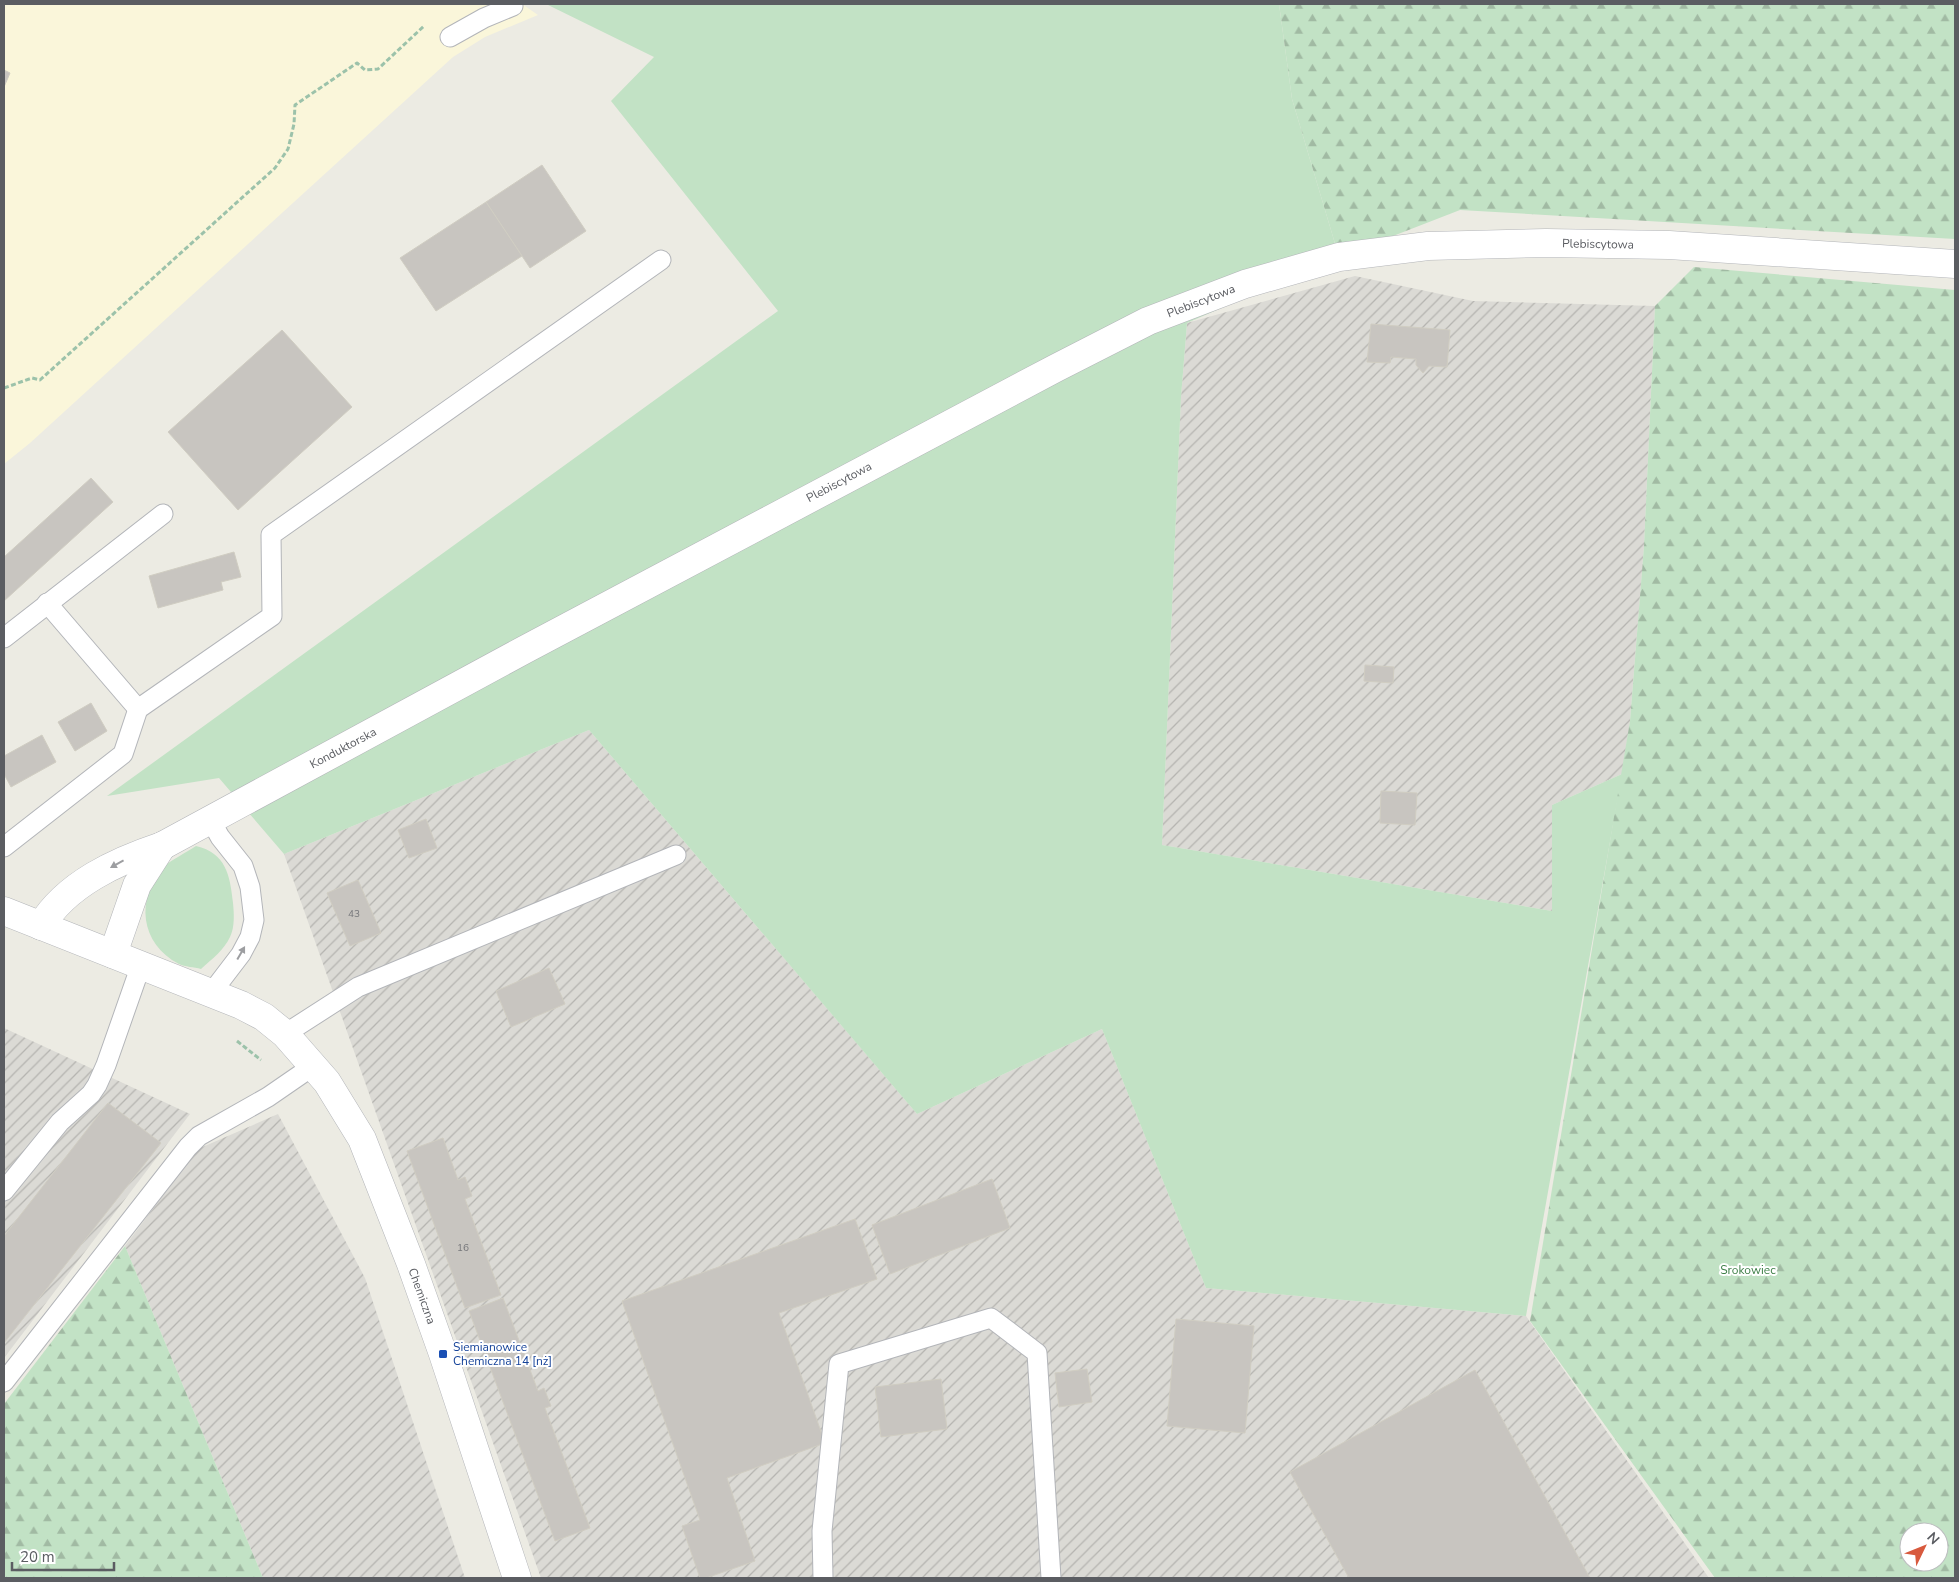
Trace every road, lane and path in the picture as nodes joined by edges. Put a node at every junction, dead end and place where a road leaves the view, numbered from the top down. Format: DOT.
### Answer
graph roads {
  1 [pos="513,6"];
  2 [pos="429,20"];
  3 [pos="450,37"];
  4 [pos="661,260"];
  5 [pos="1955,264"];
  6 [pos="4,388"];
  7 [pos="162,514"];
  8 [pos="47,603"];
  9 [pos="4,638"];
  10 [pos="524,650"];
  11 [pos="138,709"];
  12 [pos="210,819"];
  13 [pos="162,846"];
  14 [pos="4,847"];
  15 [pos="676,855"];
  16 [pos="4,911"];
  17 [pos="41,926"];
  18 [pos="113,954"];
  19 [pos="141,965"];
  20 [pos="212,992"];
  21 [pos="286,1034"];
  22 [pos="313,1066"];
  23 [pos="4,1192"];
  24 [pos="4,1382"];
  25 [pos="517,1578"];
  26 [pos="823,1578"];
  27 [pos="1051,1578"];
  1 -- 3 [label="lane"];
  2 -- 6 [label="path"];
  4 -- 11 [label="lane"];
  5 -- 10 [label="street, Plebiscytowa"];
  7 -- 8 [label="lane"];
  8 -- 9 [label="lane"];
  8 -- 11 [label="lane"];
  10 -- 12 [label="street, Konduktorska"];
  11 -- 14 [label="lane"];
  12 -- 13 [label="street, Konduktorska"];
  20 -- 12 [label="lane, one-way"];
  13 -- 17 [label="street, Konduktorska, one-way"];
  13 -- 18 [label="street, Konduktorska"];
  15 -- 21 [label="lane"];
  16 -- 17 [label="street"];
  17 -- 18 [label="street"];
  18 -- 19 [label="street"];
  19 -- 20 [label="street"];
  19 -- 23 [label="lane"];
  20 -- 21 [label="street"];
  21 -- 22 [label="street, Chemiczna"];
  22 -- 24 [label="lane"];
  22 -- 25 [label="street, Chemiczna"];
  26 -- 27 [label="lane"];
}
